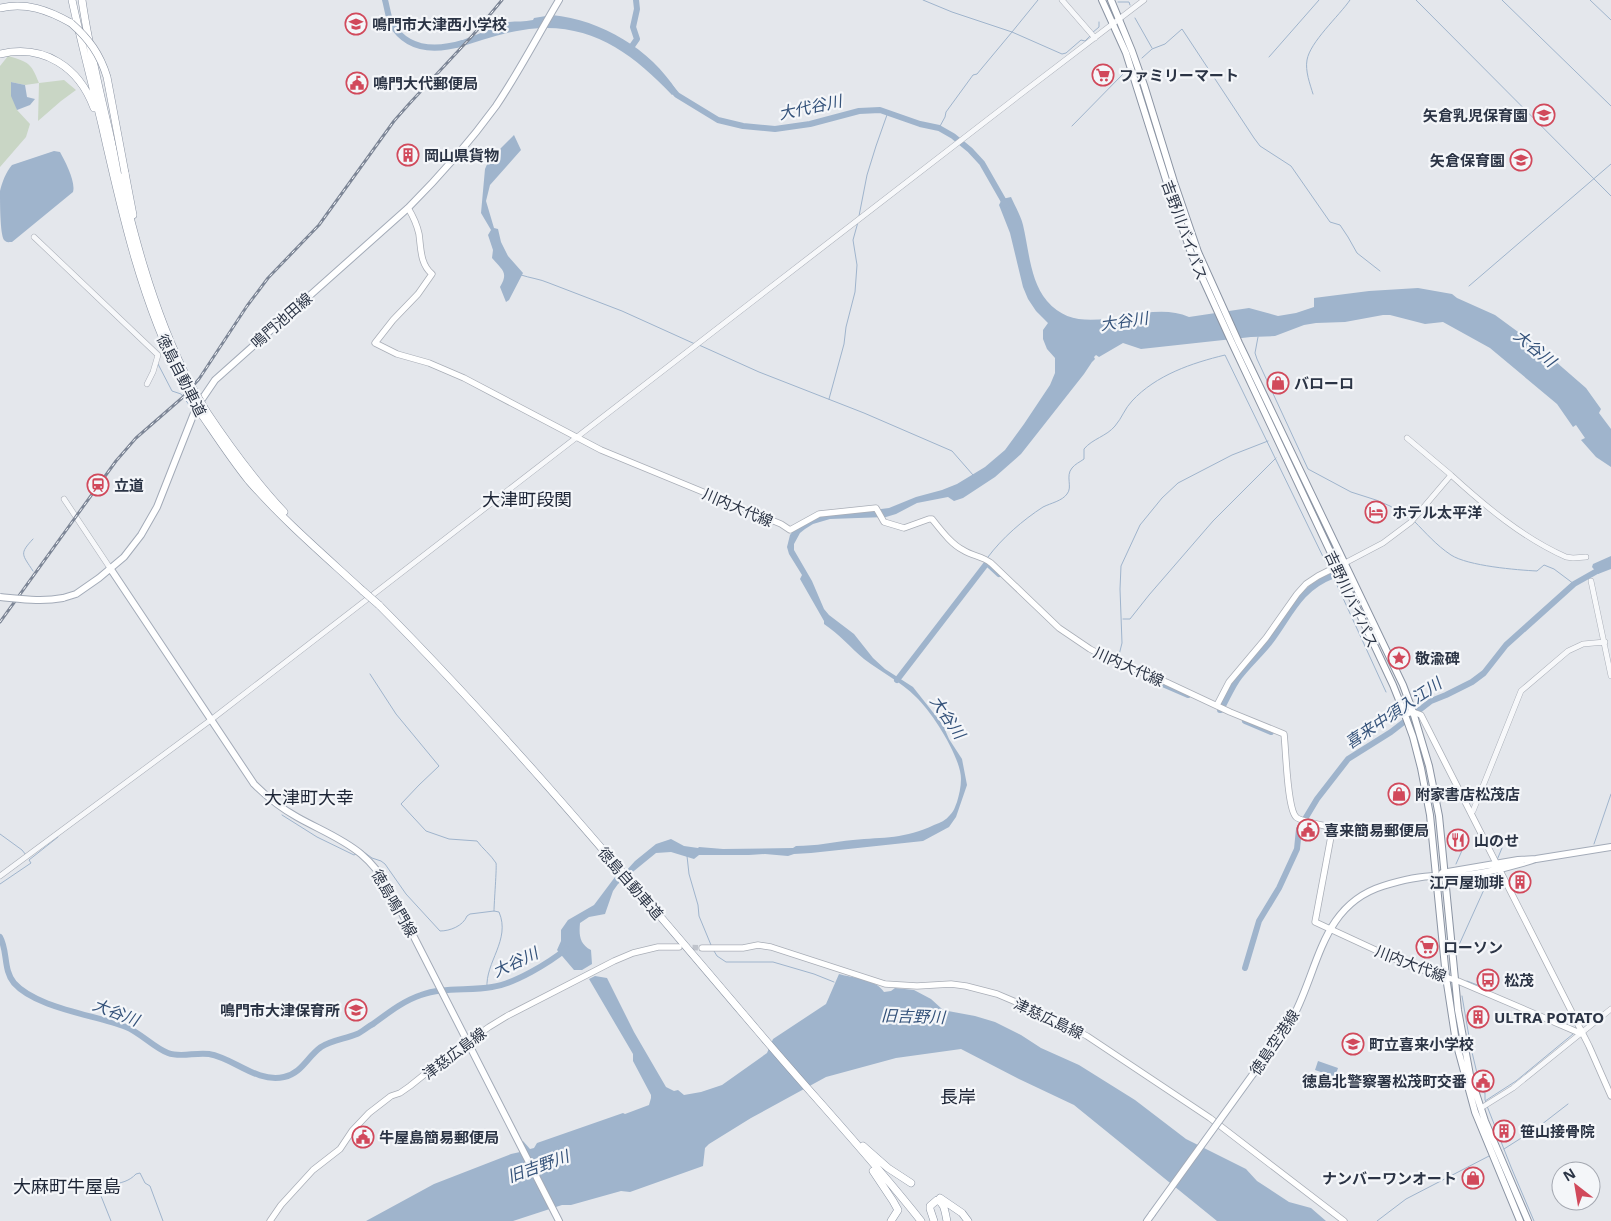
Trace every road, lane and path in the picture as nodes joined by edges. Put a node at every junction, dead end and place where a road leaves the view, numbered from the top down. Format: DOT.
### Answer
graph roads {
  1 [pos="72,0"];
  2 [pos="82,0"];
  3 [pos="559,0"];
  4 [pos="1062,0"];
  5 [pos="1102,0"];
  6 [pos="1111,0"];
  7 [pos="1144,0"];
  8 [pos="0,8"];
  9 [pos="1120,19"];
  10 [pos="1113,24"];
  11 [pos="1094,38"];
  12 [pos="0,54"];
  13 [pos="91,64"];
  14 [pos="108,152"];
  15 [pos="119,175"];
  16 [pos="408,208"];
  17 [pos="34,237"];
  18 [pos="1219,308"];
  19 [pos="1235,343"];
  20 [pos="186,382"];
  21 [pos="147,384"];
  22 [pos="577,437"];
  23 [pos="1407,438"];
  24 [pos="1451,475"];
  25 [pos="64,498"];
  26 [pos="1586,557"];
  27 [pos="1345,563"];
  28 [pos="1335,567"];
  29 [pos="110,568"];
  30 [pos="1591,582"];
  31 [pos="0,597"];
  32 [pos="1605,642"];
  33 [pos="1611,676"];
  34 [pos="1217,705"];
  35 [pos="1411,713"];
  36 [pos="212,719"];
  37 [pos="1471,813"];
  38 [pos="1611,847"];
  39 [pos="1497,867"];
  40 [pos="1445,874"];
  41 [pos="0,876"];
  42 [pos="1436,876"];
  43 [pos="1330,929"];
  44 [pos="679,947"];
  45 [pos="702,948"];
  46 [pos="1446,977"];
  47 [pos="1455,980"];
  48 [pos="1611,1009"];
  49 [pos="1582,1034"];
  50 [pos="468,1041"];
  51 [pos="1611,1096"];
  52 [pos="823,1106"];
  53 [pos="1481,1108"];
  54 [pos="862,1151"];
  55 [pos="911,1183"];
  56 [pos="937,1196"];
  57 [pos="559,1220"];
  58 [pos="270,1221"];
  59 [pos="891,1221"];
  60 [pos="921,1221"];
  61 [pos="934,1221"];
  62 [pos="947,1221"];
  63 [pos="968,1221"];
  64 [pos="1147,1221"];
  65 [pos="1344,1221"];
  66 [pos="1520,1221"];
  67 [pos="1528,1221"];
  1 -- 13 [label="highway"];
  2 -- 13 [label="highway"];
  3 -- 16 [label="main road, 鳴門池田線"];
  4 -- 11 [label="street"];
  5 -- 10 [label="main road, 吉野川バイパス"];
  6 -- 9 [label="main road, 吉野川バイパス"];
  7 -- 9 [label="street"];
  8 -- 15 [label="highway, bridge"];
  9 -- 10 [label="street"];
  9 -- 18 [label="main road, 吉野川バイパス"];
  10 -- 11 [label="street"];
  10 -- 18 [label="main road, 吉野川バイパス"];
  11 -- 22 [label="street"];
  12 -- 14 [label="highway"];
  13 -- 14 [label="highway"];
  13 -- 15 [label="highway"];
  14 -- 15 [label="highway, 徳島自動車道"];
  15 -- 20 [label="highway, 徳島自動車道"];
  15 -- 20 [label="highway, 徳島自動車道"];
  16 -- 22 [label="main road, 川内大代線"];
  16 -- 29 [label="main road, 鳴門池田線"];
  17 -- 21 [label="street"];
  18 -- 19 [label="main road, 吉野川バイパス"];
  19 -- 27 [label="main road, 吉野川バイパス"];
  19 -- 28 [label="main road, 吉野川バイパス"];
  20 -- 52 [label="highway, 徳島自動車道, bridge"];
  22 -- 34 [label="main road, 川内大代線"];
  22 -- 36 [label="street"];
  23 -- 24 [label="street"];
  24 -- 26 [label="street"];
  24 -- 27 [label="street"];
  25 -- 29 [label="street"];
  27 -- 28 [label="main road"];
  27 -- 35 [label="main road, 吉野川バイパス"];
  28 -- 34 [label="main road"];
  28 -- 35 [label="main road, 吉野川バイパス"];
  29 -- 31 [label="main road, 鳴門池田線, bridge"];
  29 -- 36 [label="main road, 徳島鳴門線"];
  30 -- 32 [label="street"];
  32 -- 33 [label="street"];
  32 -- 37 [label="street"];
  34 -- 43 [label="main road, 川内大代線"];
  35 -- 37 [label="main road"];
  35 -- 40 [label="main road, 吉野川バイパス"];
  35 -- 42 [label="main road, 吉野川バイパス"];
  36 -- 41 [label="street"];
  36 -- 50 [label="main road, 徳島鳴門線"];
  37 -- 39 [label="main road"];
  38 -- 39 [label="main road, 徳島空港線"];
  39 -- 40 [label="main road, 徳島空港線"];
  39 -- 49 [label="main road"];
  40 -- 42 [label="main road, 徳島空港線"];
  40 -- 47 [label="main road, 吉野川バイパス"];
  42 -- 43 [label="main road, 徳島空港線"];
  42 -- 46 [label="main road, 吉野川バイパス"];
  43 -- 46 [label="main road, 川内大代線"];
  43 -- 64 [label="main road, 徳島空港線, bridge"];
  44 -- 50 [label="main road, 津慈広島線"];
  45 -- 65 [label="main road, 津慈広島線"];
  46 -- 47 [label="main road, 川内大代線"];
  46 -- 66 [label="main road, 吉野川バイパス"];
  47 -- 49 [label="main road, 川内大代線"];
  47 -- 53 [label="main road, 吉野川バイパス"];
  48 -- 49 [label="street"];
  49 -- 51 [label="main road"];
  49 -- 53 [label="street"];
  50 -- 57 [label="main road, 徳島鳴門線"];
  50 -- 58 [label="main road, 津慈広島線"];
  52 -- 54 [label="highway, 徳島自動車道"];
  52 -- 55 [label="highway"];
  53 -- 67 [label="main road, 吉野川バイパス"];
  54 -- 59 [label="highway"];
  54 -- 60 [label="highway, 徳島自動車道"];
  56 -- 63 [label="highway"];
  61 -- 62 [label="highway"];
}
